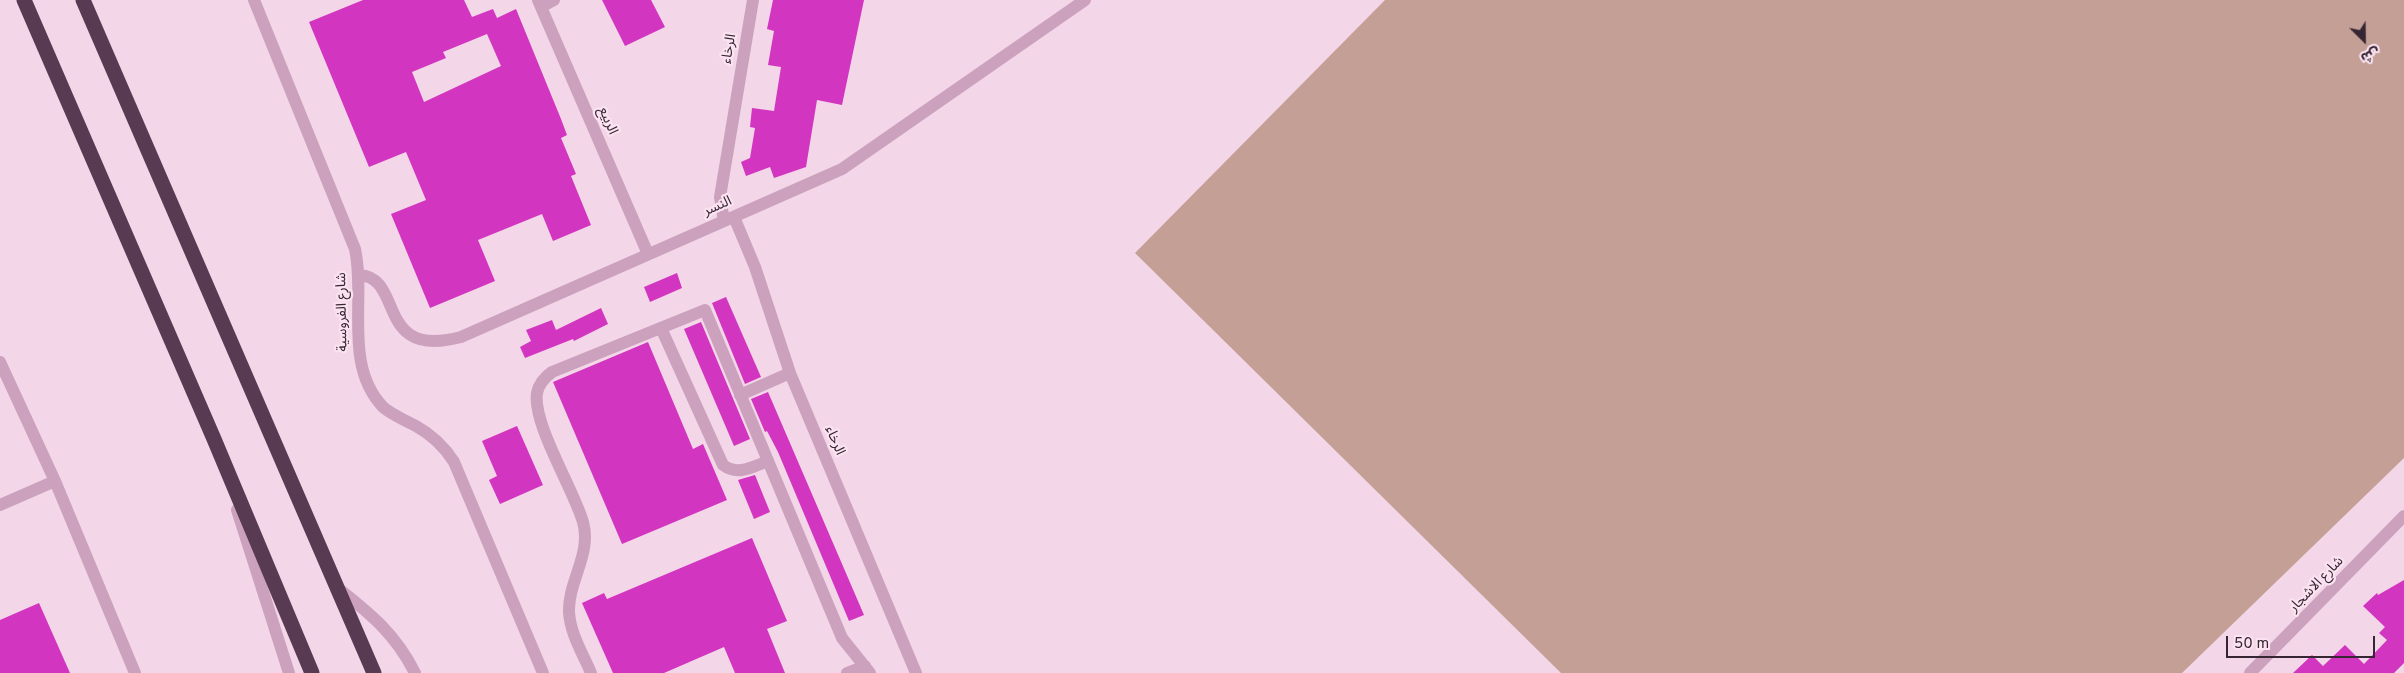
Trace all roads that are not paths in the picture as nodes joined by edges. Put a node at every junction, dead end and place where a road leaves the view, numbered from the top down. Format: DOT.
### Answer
graph roads {
  1 [pos="24,0"];
  2 [pos="83,0"];
  3 [pos="254,0"];
  4 [pos="554,0"];
  5 [pos="753,0"];
  6 [pos="1085,0"];
  7 [pos="539,3"];
  8 [pos="729,219"];
  9 [pos="648,254"];
  10 [pos="359,275"];
  11 [pos="661,328"];
  12 [pos="0,362"];
  13 [pos="790,373"];
  14 [pos="740,395"];
  15 [pos="214,438"];
  16 [pos="768,461"];
  17 [pos="55,481"];
  18 [pos="0,505"];
  19 [pos="2404,516"];
  20 [pos="339,589"];
  21 [pos="867,669"];
  22 [pos="136,673"];
  23 [pos="289,673"];
  24 [pos="312,673"];
  25 [pos="374,673"];
  26 [pos="416,673"];
  27 [pos="543,673"];
  28 [pos="591,673"];
  29 [pos="847,673"];
  30 [pos="916,673"];
  31 [pos="2250,673"];
  1 -- 15 [label="highway"];
  2 -- 20 [label="highway"];
  3 -- 10 [label="street, شارع الفروسية"];
  4 -- 7 [label="street"];
  5 -- 8 [label="street, الرخاء"];
  6 -- 8 [label="street, النسر"];
  7 -- 9 [label="street, الربيع"];
  8 -- 9 [label="street, النسر"];
  8 -- 13 [label="street, الرخاء"];
  9 -- 10 [label="street, النسر"];
  10 -- 27 [label="street, شارع الفروسية"];
  11 -- 14 [label="street"];
  11 -- 16 [label="street"];
  11 -- 28 [label="street"];
  12 -- 17 [label="street"];
  13 -- 14 [label="street"];
  13 -- 30 [label="street, الرخاء"];
  14 -- 16 [label="street"];
  15 -- 23 [label="street"];
  15 -- 24 [label="highway"];
  16 -- 21 [label="street"];
  17 -- 18 [label="street"];
  17 -- 22 [label="street"];
  19 -- 31 [label="street, شارع الاشجار"];
  20 -- 25 [label="highway"];
  20 -- 26 [label="street"];
  21 -- 29 [label="street"];
}
